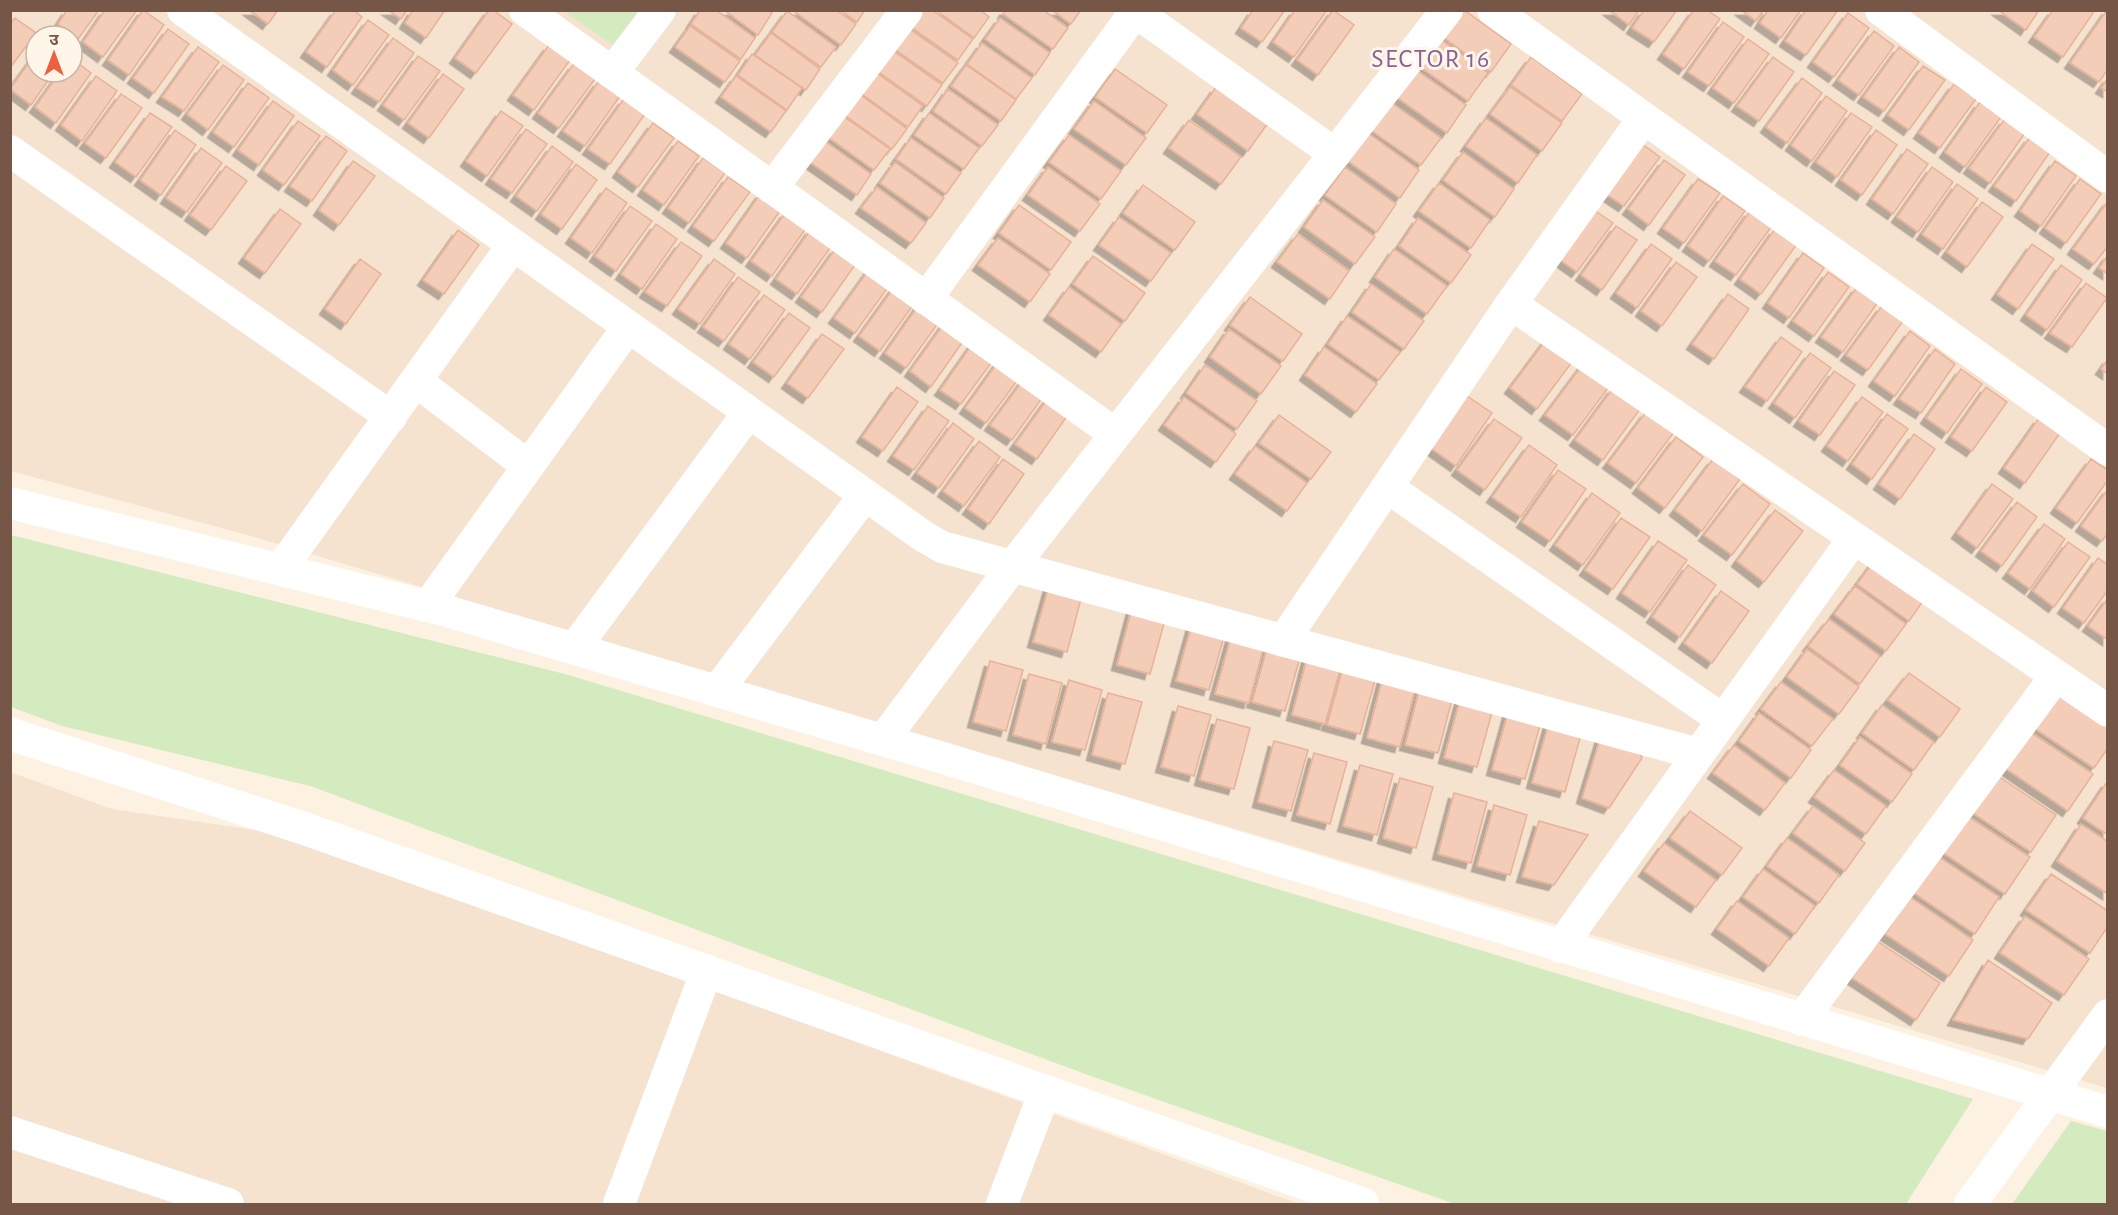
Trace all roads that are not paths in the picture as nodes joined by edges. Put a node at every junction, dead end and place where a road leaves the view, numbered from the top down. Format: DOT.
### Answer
graph roads {
  1 [pos="525,10"];
  2 [pos="660,10"];
  3 [pos="907,10"];
  4 [pos="1447,10"];
  5 [pos="1492,10"];
  6 [pos="1134,11"];
  7 [pos="204,16"];
  8 [pos="1900,16"];
  9 [pos="612,73"];
  10 [pos="1643,118"];
  11 [pos="10,151"];
  12 [pos="1335,154"];
  13 [pos="2108,177"];
  14 [pos="772,188"];
  15 [pos="513,245"];
  16 [pos="926,299"];
  17 [pos="1511,304"];
  18 [pos="628,327"];
  19 [pos="416,381"];
  20 [pos="749,412"];
  21 [pos="391,417"];
  22 [pos="1115,434"];
  23 [pos="2108,450"];
  24 [pos="528,466"];
  25 [pos="1387,487"];
  26 [pos="865,495"];
  27 [pos="10,503"];
  28 [pos="1854,538"];
  29 [pos="1012,567"];
  30 [pos="280,570"];
  31 [pos="428,606"];
  32 [pos="1283,641"];
  33 [pos="574,649"];
  34 [pos="2056,676"];
  35 [pos="717,691"];
  36 [pos="2108,711"];
  37 [pos="1723,720"];
  38 [pos="10,734"];
  39 [pos="883,740"];
  40 [pos="1698,754"];
  41 [pos="1560,947"];
  42 [pos="707,970"];
  43 [pos="2108,1015"];
  44 [pos="1801,1020"];
  45 [pos="1045,1091"];
  46 [pos="2048,1096"];
  47 [pos="2108,1112"];
  48 [pos="10,1132"];
  49 [pos="211,1202"];
  50 [pos="619,1204"];
  51 [pos="1002,1204"];
  52 [pos="1363,1204"];
  53 [pos="1970,1204"];
  1 -- 9 [label="street"];
  2 -- 9 [label="street"];
  3 -- 14 [label="street"];
  4 -- 12 [label="street"];
  5 -- 10 [label="street"];
  6 -- 12 [label="street"];
  6 -- 16 [label="street"];
  7 -- 15 [label="street"];
  8 -- 13 [label="street"];
  9 -- 14 [label="street"];
  10 -- 17 [label="street"];
  10 -- 23 [label="street"];
  11 -- 21 [label="street"];
  12 -- 22 [label="street"];
  14 -- 16 [label="street"];
  15 -- 18 [label="street"];
  15 -- 19 [label="street"];
  16 -- 22 [label="street"];
  17 -- 25 [label="street"];
  17 -- 28 [label="street"];
  18 -- 20 [label="street"];
  18 -- 24 [label="street"];
  19 -- 21 [label="street"];
  19 -- 24 [label="street"];
  20 -- 26 [label="street"];
  20 -- 33 [label="street"];
  21 -- 30 [label="street"];
  22 -- 29 [label="street"];
  24 -- 31 [label="street"];
  25 -- 32 [label="street"];
  25 -- 37 [label="street"];
  26 -- 29 [label="street"];
  26 -- 35 [label="street"];
  27 -- 30 [label="street"];
  28 -- 34 [label="street"];
  28 -- 37 [label="street"];
  29 -- 32 [label="street"];
  29 -- 39 [label="street"];
  30 -- 31 [label="street"];
  31 -- 33 [label="street"];
  32 -- 40 [label="street"];
  33 -- 35 [label="street"];
  34 -- 36 [label="street"];
  34 -- 44 [label="street"];
  35 -- 39 [label="street"];
  37 -- 40 [label="street"];
  38 -- 42 [label="street"];
  39 -- 41 [label="street"];
  40 -- 41 [label="street"];
  41 -- 44 [label="street"];
  42 -- 45 [label="street"];
  42 -- 50 [label="street"];
  43 -- 46 [label="street"];
  44 -- 46 [label="street"];
  45 -- 51 [label="street"];
  45 -- 52 [label="street"];
  46 -- 47 [label="street"];
  46 -- 53 [label="street"];
  48 -- 49 [label="street"];
}
